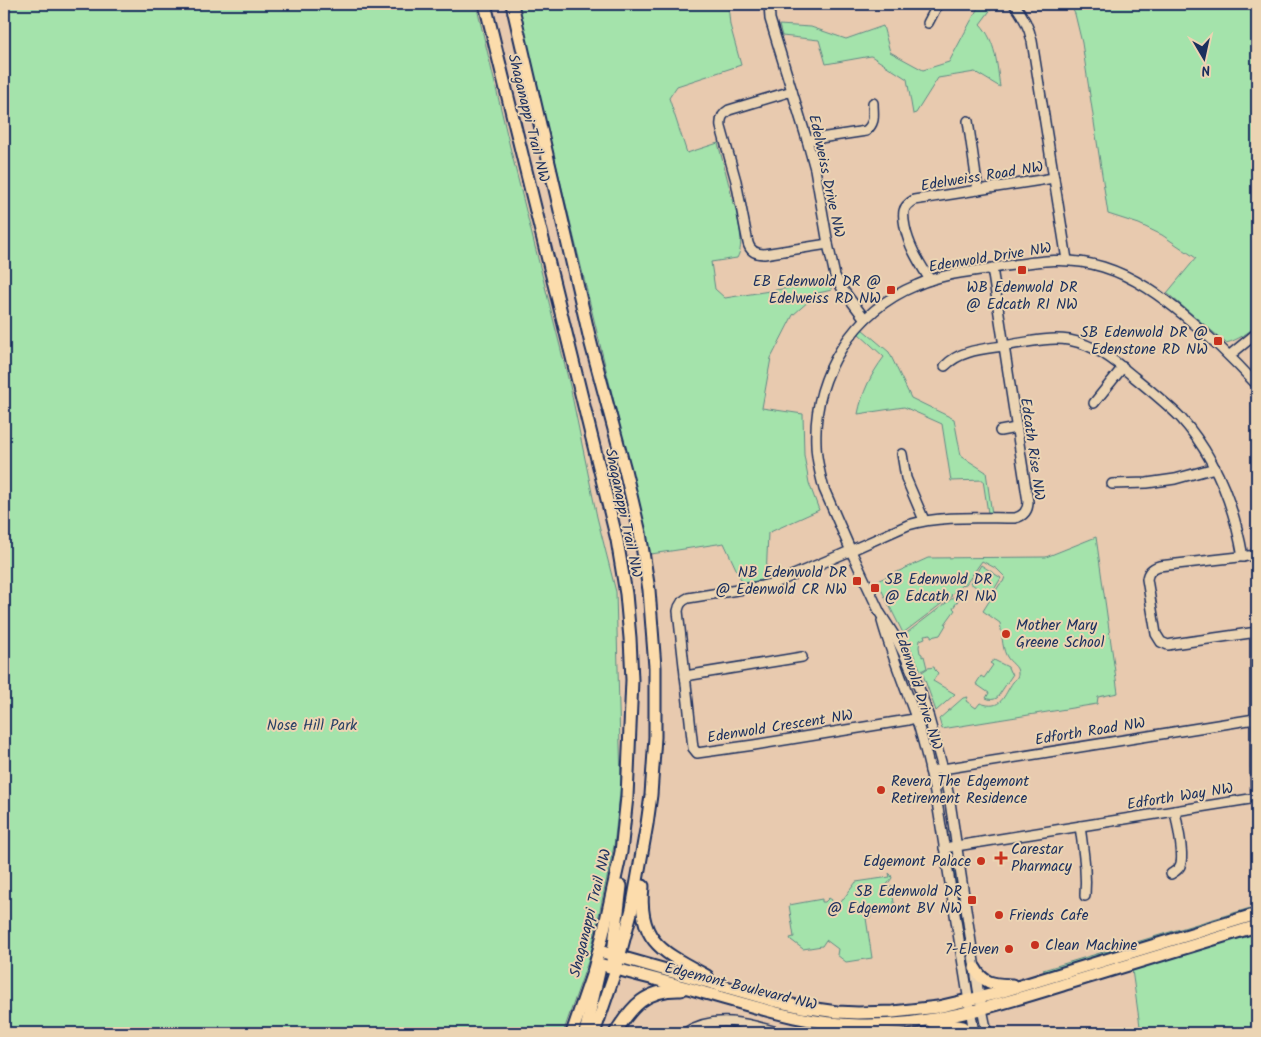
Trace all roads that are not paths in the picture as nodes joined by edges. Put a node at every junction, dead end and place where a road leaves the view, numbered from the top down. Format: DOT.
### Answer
graph roads {
  1 [pos="485,4"];
  2 [pos="512,4"];
  3 [pos="769,4"];
  4 [pos="938,4"];
  5 [pos="1014,4"];
  6 [pos="928,23"];
  7 [pos="792,91"];
  8 [pos="873,103"];
  9 [pos="968,121"];
  10 [pos="807,140"];
  11 [pos="1054,178"];
  12 [pos="978,190"];
  13 [pos="828,244"];
  14 [pos="1067,260"];
  15 [pos="992,268"];
  16 [pos="930,280"];
  17 [pos="864,319"];
  18 [pos="1257,333"];
  19 [pos="1004,346"];
  20 [pos="1230,355"];
  21 [pos="945,366"];
  22 [pos="1123,367"];
  23 [pos="1257,385"];
  24 [pos="1094,402"];
  25 [pos="1016,428"];
  26 [pos="1000,431"];
  27 [pos="902,454"];
  28 [pos="1215,468"];
  29 [pos="1112,484"];
  30 [pos="924,520"];
  31 [pos="851,551"];
  32 [pos="1257,555"];
  33 [pos="1243,558"];
  34 [pos="880,613"];
  35 [pos="1256,632"];
  36 [pos="802,657"];
  37 [pos="685,676"];
  38 [pos="928,715"];
  39 [pos="916,718"];
  40 [pos="1255,719"];
  41 [pos="943,769"];
  42 [pos="930,771"];
  43 [pos="1256,798"];
  44 [pos="1257,809"];
  45 [pos="1175,811"];
  46 [pos="647,824"];
  47 [pos="1080,826"];
  48 [pos="956,846"];
  49 [pos="944,848"];
  50 [pos="621,852"];
  51 [pos="1171,874"];
  52 [pos="1085,896"];
  53 [pos="1257,914"];
  54 [pos="1257,926"];
  55 [pos="616,956"];
  56 [pos="599,959"];
  57 [pos="976,968"];
  58 [pos="616,969"];
  59 [pos="1022,985"];
  60 [pos="723,986"];
  61 [pos="705,992"];
  62 [pos="975,1004"];
  63 [pos="923,1021"];
  64 [pos="572,1033"];
  65 [pos="585,1033"];
  66 [pos="594,1033"];
  67 [pos="616,1033"];
  68 [pos="685,1033"];
  69 [pos="781,1033"];
  70 [pos="970,1033"];
  71 [pos="974,1033"];
  72 [pos="987,1033"];
  1 -- 50 [label="main road, Shaganappi Trail NW"];
  2 -- 46 [label="main road, Shaganappi Trail NW"];
  3 -- 7 [label="street, Edelweiss Drive NW"];
  4 -- 6 [label="street"];
  5 -- 11 [label="street"];
  7 -- 10 [label="street, Edelweiss Drive NW"];
  7 -- 13 [label="street"];
  8 -- 10 [label="street"];
  9 -- 12 [label="street"];
  10 -- 13 [label="street, Edelweiss Drive NW"];
  11 -- 12 [label="street, Edelweiss Road NW"];
  11 -- 14 [label="street"];
  12 -- 16 [label="street, Edelweiss Road NW"];
  13 -- 17 [label="street, Edelweiss Drive NW"];
  14 -- 15 [label="street, Edenwold Drive NW"];
  14 -- 20 [label="street, Edenwold Drive NW"];
  15 -- 16 [label="street, Edenwold Drive NW"];
  15 -- 19 [label="street, Edcath Rise NW"];
  16 -- 17 [label="street, Edenwold Drive NW"];
  17 -- 31 [label="street, Edenwold Drive NW"];
  18 -- 20 [label="street"];
  19 -- 21 [label="street"];
  19 -- 22 [label="street"];
  19 -- 25 [label="street, Edcath Rise NW"];
  20 -- 23 [label="street, Edenwold Drive NW"];
  22 -- 24 [label="street"];
  22 -- 28 [label="street"];
  25 -- 26 [label="street"];
  25 -- 30 [label="street, Edcath Rise NW"];
  27 -- 30 [label="street"];
  28 -- 29 [label="street"];
  28 -- 33 [label="street"];
  30 -- 31 [label="street, Edcath Rise NW"];
  31 -- 34 [label="street, Edenwold Drive NW"];
  31 -- 37 [label="street, Edenwold Crescent NW"];
  32 -- 33 [label="street"];
  33 -- 35 [label="street"];
  34 -- 38 [label="street, Edenwold Drive NW"];
  34 -- 39 [label="street, Edenwold Drive NW"];
  35 -- 40 [label="street, Edforth Way NW"];
  36 -- 37 [label="street"];
  37 -- 39 [label="street, Edenwold Crescent NW"];
  38 -- 39 [label="street, Edenwold Crescent NW"];
  38 -- 41 [label="street, Edenwold Drive NW"];
  39 -- 42 [label="street, Edenwold Drive NW"];
  40 -- 41 [label="street, Edforth Road NW"];
  40 -- 43 [label="street, Edforth Way NW"];
  41 -- 42 [label="street, Edforth Road NW"];
  41 -- 48 [label="street, Edenwold Drive NW"];
  42 -- 49 [label="street, Edenwold Drive NW"];
  43 -- 44 [label="street"];
  43 -- 45 [label="street, Edforth Way NW"];
  45 -- 47 [label="street, Edforth Way NW"];
  45 -- 51 [label="street"];
  46 -- 55 [label="main road, Shaganappi Trail NW"];
  46 -- 60 [label="main road"];
  47 -- 48 [label="street, Edforth Way NW"];
  47 -- 52 [label="street"];
  48 -- 49 [label="street, Edforth Way NW"];
  48 -- 57 [label="street, Edenwold Drive NW"];
  49 -- 62 [label="street, Edenwold Drive NW"];
  50 -- 55 [label="main road"];
  50 -- 56 [label="main road, Shaganappi Trail NW"];
  53 -- 59 [label="main road, Edgemont Boulevard NW"];
  54 -- 62 [label="main road, Edgemont Boulevard NW"];
  55 -- 56 [label="main road, Edgemont Boulevard NW"];
  55 -- 58 [label="main road, Shaganappi Trail NW"];
  55 -- 60 [label="main road, Edgemont Boulevard NW"];
  56 -- 58 [label="main road, Edgemont Boulevard NW"];
  56 -- 64 [label="main road, Shaganappi Trail NW"];
  56 -- 65 [label="main road"];
  57 -- 59 [label="main road"];
  57 -- 62 [label="street, Edenwold Drive NW"];
  58 -- 61 [label="main road, Edgemont Boulevard NW"];
  58 -- 66 [label="main road, Shaganappi Trail NW"];
  59 -- 62 [label="main road, Edgemont Boulevard NW"];
  60 -- 62 [label="main road, Edgemont Boulevard NW"];
  61 -- 63 [label="main road, Edgemont Boulevard NW"];
  61 -- 67 [label="main road"];
  62 -- 63 [label="main road, Edgemont Boulevard NW"];
  62 -- 71 [label="street"];
  62 -- 72 [label="street"];
  63 -- 70 [label="main road"];
  68 -- 69 [label="street"];
}
